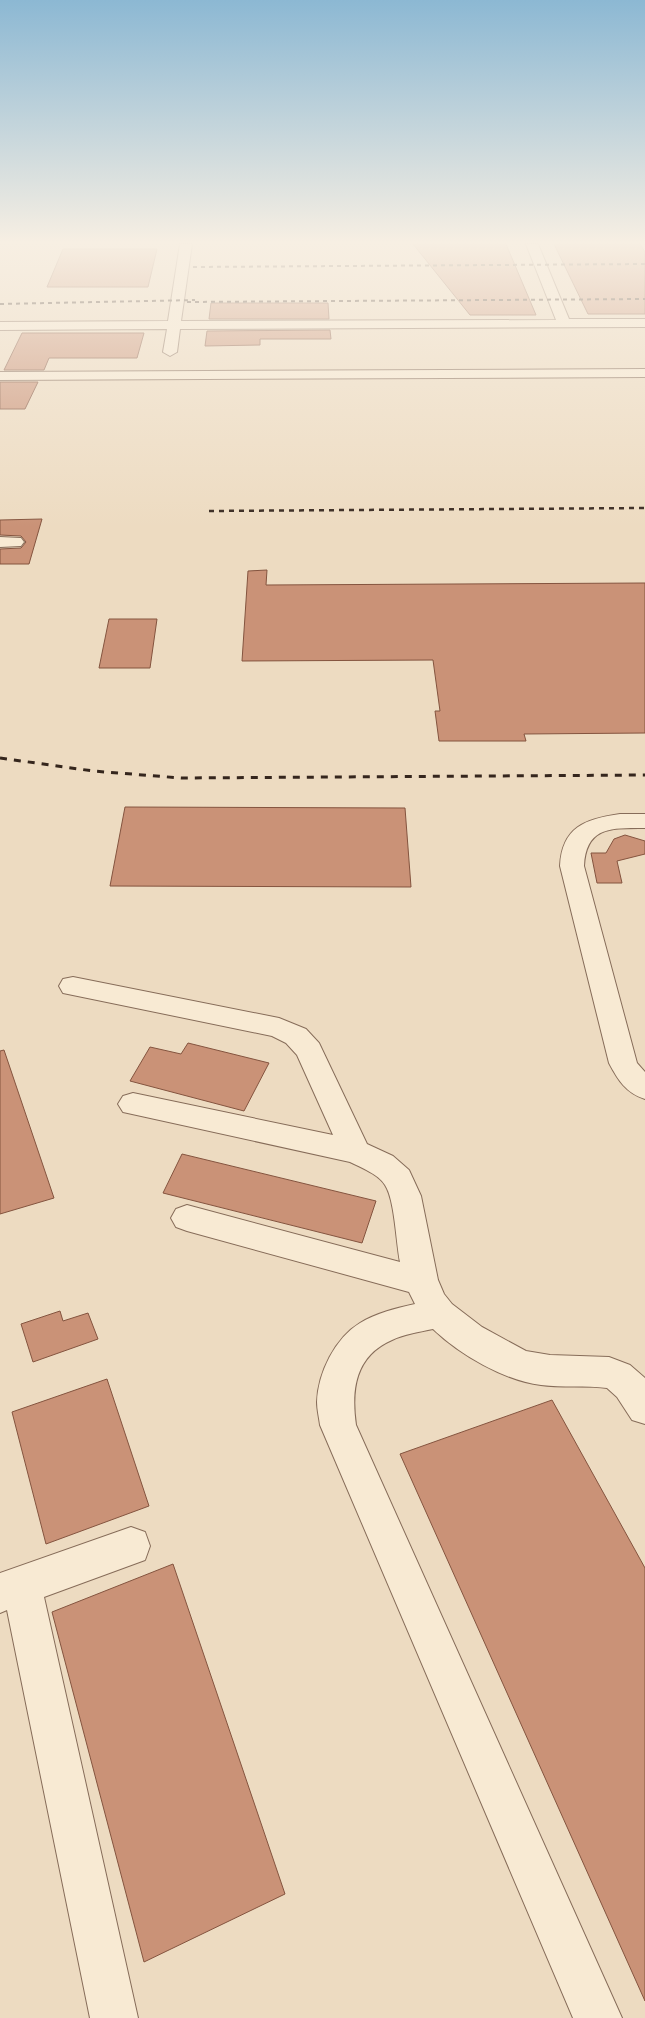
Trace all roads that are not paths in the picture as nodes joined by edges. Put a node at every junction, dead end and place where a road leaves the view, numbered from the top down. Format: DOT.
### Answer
graph roads {
  1 [pos="172,338"];
  2 [pos="170,352"];
  3 [pos="645,373"];
  4 [pos="0,376"];
  5 [pos="645,821"];
  6 [pos="73,986"];
  7 [pos="645,1088"];
  8 [pos="134,1104"];
  9 [pos="356,1152"];
  10 [pos="187,1218"];
  11 [pos="429,1297"];
  12 [pos="645,1408"];
  13 [pos="131,1546"];
  14 [pos="11,1589"];
  15 [pos="114,2018"];
  16 [pos="598,2018"];
  1 -- 2 [label="street"];
  3 -- 4 [label="street"];
  5 -- 7 [label="street"];
  6 -- 9 [label="street"];
  8 -- 9 [label="street"];
  9 -- 11 [label="street"];
  10 -- 11 [label="street"];
  11 -- 12 [label="street"];
  11 -- 16 [label="street"];
  13 -- 14 [label="street"];
  14 -- 15 [label="street"];
}
